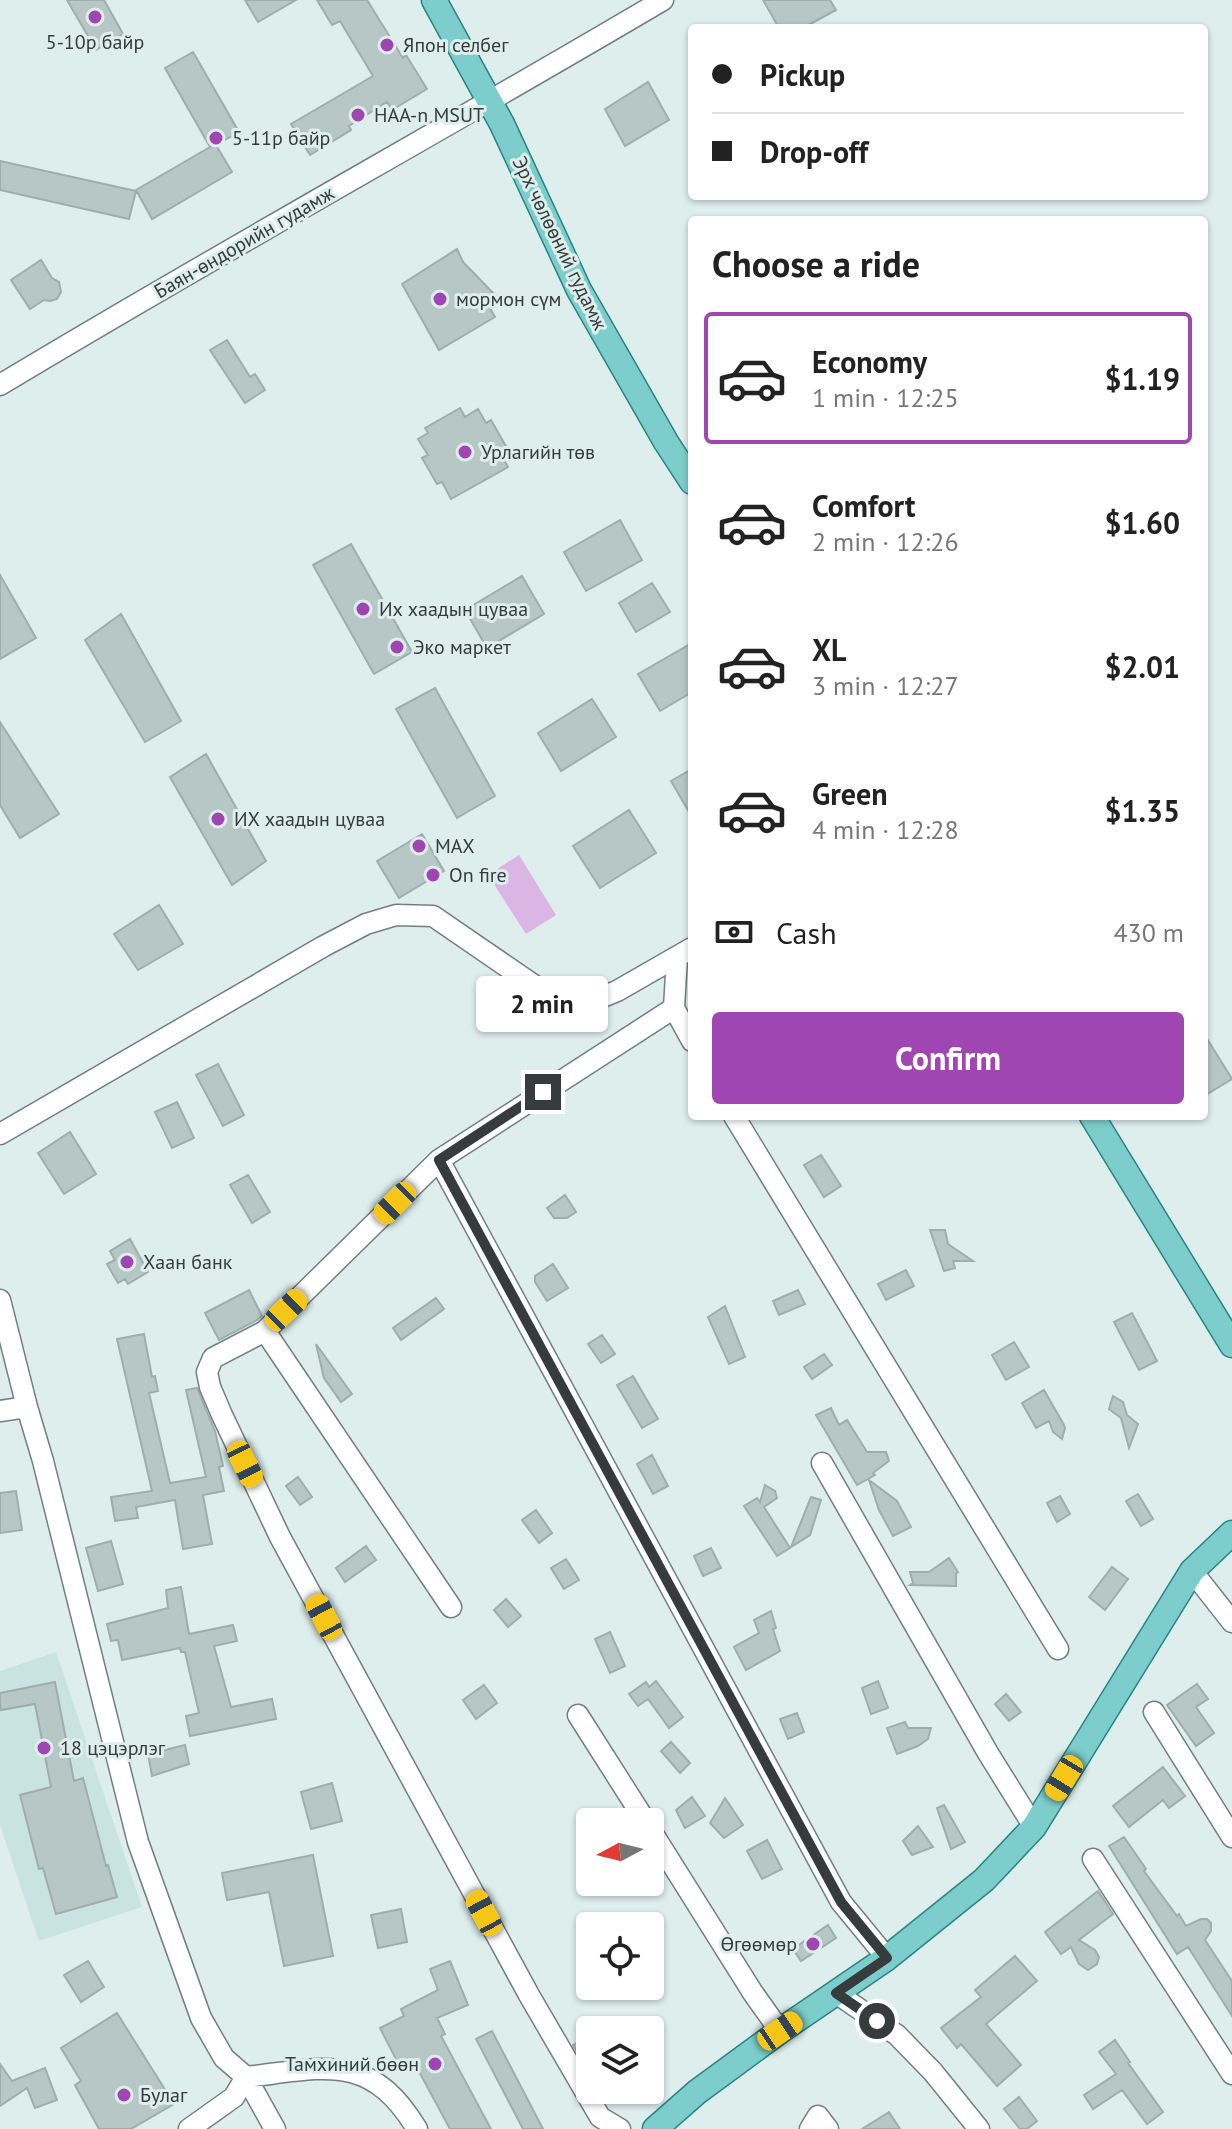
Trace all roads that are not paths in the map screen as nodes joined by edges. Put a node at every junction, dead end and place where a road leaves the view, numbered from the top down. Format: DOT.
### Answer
graph roads {
  1 [pos="434,0"];
  2 [pos="663,0"];
  3 [pos="490,102"];
  4 [pos="0,385"];
  5 [pos="688,476"];
  6 [pos="684,952"];
  7 [pos="674,1008"];
  8 [pos="688,1034"];
  9 [pos="736,1120"];
  10 [pos="1094,1120"];
  11 [pos="0,1134"];
  12 [pos="439,1160"];
  13 [pos="0,1300"];
  14 [pos="265,1331"];
  15 [pos="1232,1345"];
  16 [pos="27,1407"];
  17 [pos="0,1411"];
  18 [pos="822,1463"];
  19 [pos="1232,1533"];
  20 [pos="1192,1571"];
  21 [pos="451,1607"];
  22 [pos="1232,1622"];
  23 [pos="1058,1649"];
  24 [pos="1154,1712"];
  25 [pos="578,1715"];
  26 [pos="637,1808"];
  27 [pos="1034,1827"];
  28 [pos="1232,1837"];
  29 [pos="664,1851"];
  30 [pos="1093,1859"];
  31 [pos="887,1958"];
  32 [pos="836,1993"];
  33 [pos="780,2031"];
  34 [pos="1232,2074"];
  35 [pos="246,2077"];
  36 [pos="189,2129"];
  37 [pos="275,2129"];
  38 [pos="417,2129"];
  39 [pos="620,2129"];
  40 [pos="655,2129"];
  41 [pos="810,2129"];
  42 [pos="828,2129"];
  43 [pos="979,2129"];
  1 -- 3 [label="main road, Эрх чөлөөний гудамж"];
  2 -- 3 [label="street, Баян-өндорийн гудамж"];
  3 -- 4 [label="street, Баян-өндорийн гудамж"];
  3 -- 5 [label="main road, Эрх чөлөөний гудамж"];
  6 -- 7 [label="street"];
  6 -- 11 [label="street"];
  7 -- 8 [label="street"];
  7 -- 12 [label="street"];
  9 -- 23 [label="street"];
  10 -- 15 [label="main road"];
  12 -- 14 [label="street"];
  12 -- 31 [label="street"];
  13 -- 16 [label="street"];
  14 -- 21 [label="street"];
  14 -- 39 [label="street"];
  16 -- 17 [label="street"];
  16 -- 35 [label="street"];
  18 -- 27 [label="street"];
  19 -- 20 [label="main road"];
  20 -- 22 [label="street"];
  20 -- 27 [label="main road"];
  24 -- 28 [label="street"];
  25 -- 26 [label="street"];
  27 -- 31 [label="main road"];
  29 -- 33 [label="street"];
  30 -- 34 [label="street"];
  31 -- 32 [label="main road"];
  32 -- 33 [label="main road"];
  32 -- 43 [label="street"];
  33 -- 40 [label="main road"];
  35 -- 36 [label="street"];
  35 -- 37 [label="street"];
  35 -- 38 [label="street"];
  41 -- 42 [label="street"];
}
